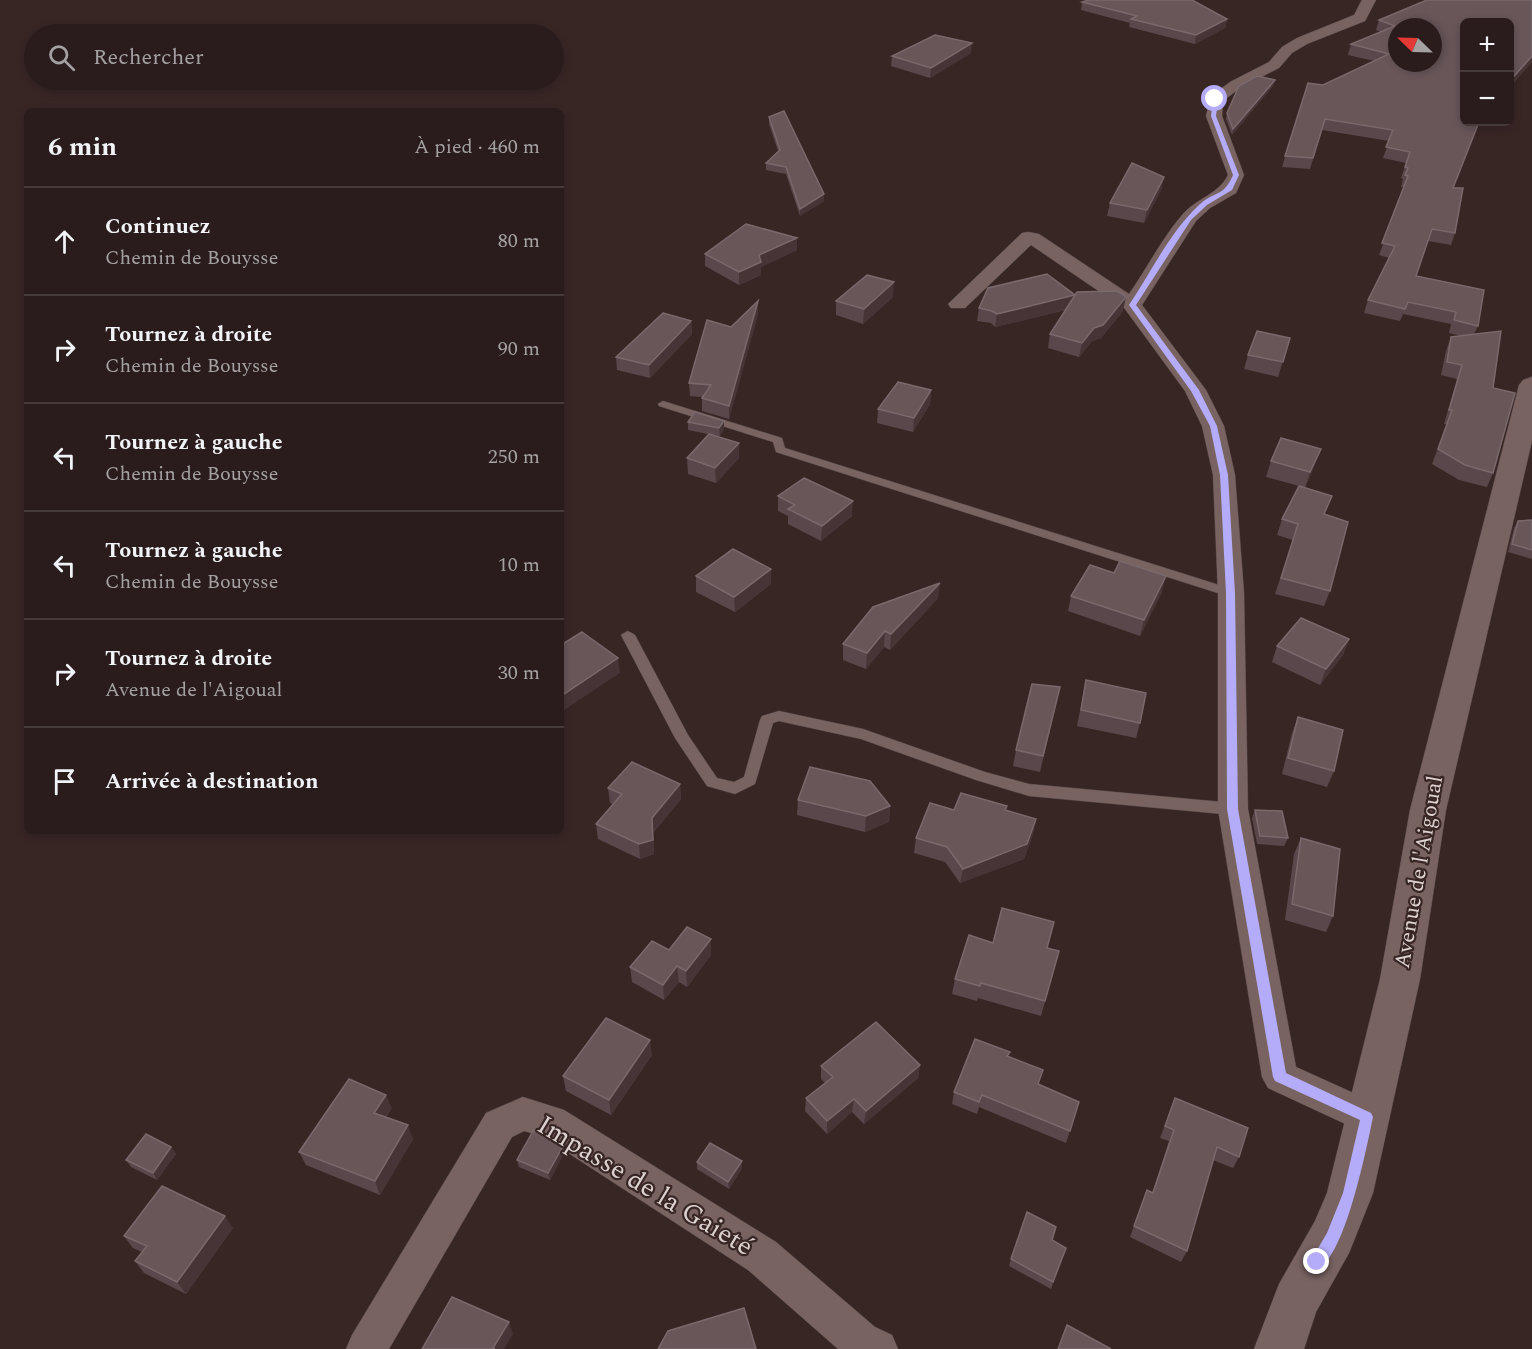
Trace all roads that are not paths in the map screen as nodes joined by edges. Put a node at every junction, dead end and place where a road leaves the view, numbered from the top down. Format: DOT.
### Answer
graph roads {
  1 [pos="1369,0"];
  2 [pos="958,304"];
  3 [pos="1132,305"];
  4 [pos="1532,385"];
  5 [pos="663,404"];
  6 [pos="1231,593"];
  7 [pos="627,636"];
  8 [pos="1233,809"];
  9 [pos="1367,1117"];
  10 [pos="366,1349"];
  11 [pos="878,1349"];
  12 [pos="1279,1349"];
  1 -- 3 [label="street"];
  2 -- 3 [label="street"];
  3 -- 6 [label="street"];
  4 -- 9 [label="main road, Avenue de l'Aigoual"];
  5 -- 6 [label="lane"];
  6 -- 8 [label="street"];
  7 -- 8 [label="lane"];
  8 -- 9 [label="street"];
  9 -- 12 [label="main road, Avenue de l'Aigoual"];
  10 -- 11 [label="street, Impasse de la Gaieté"];
}
